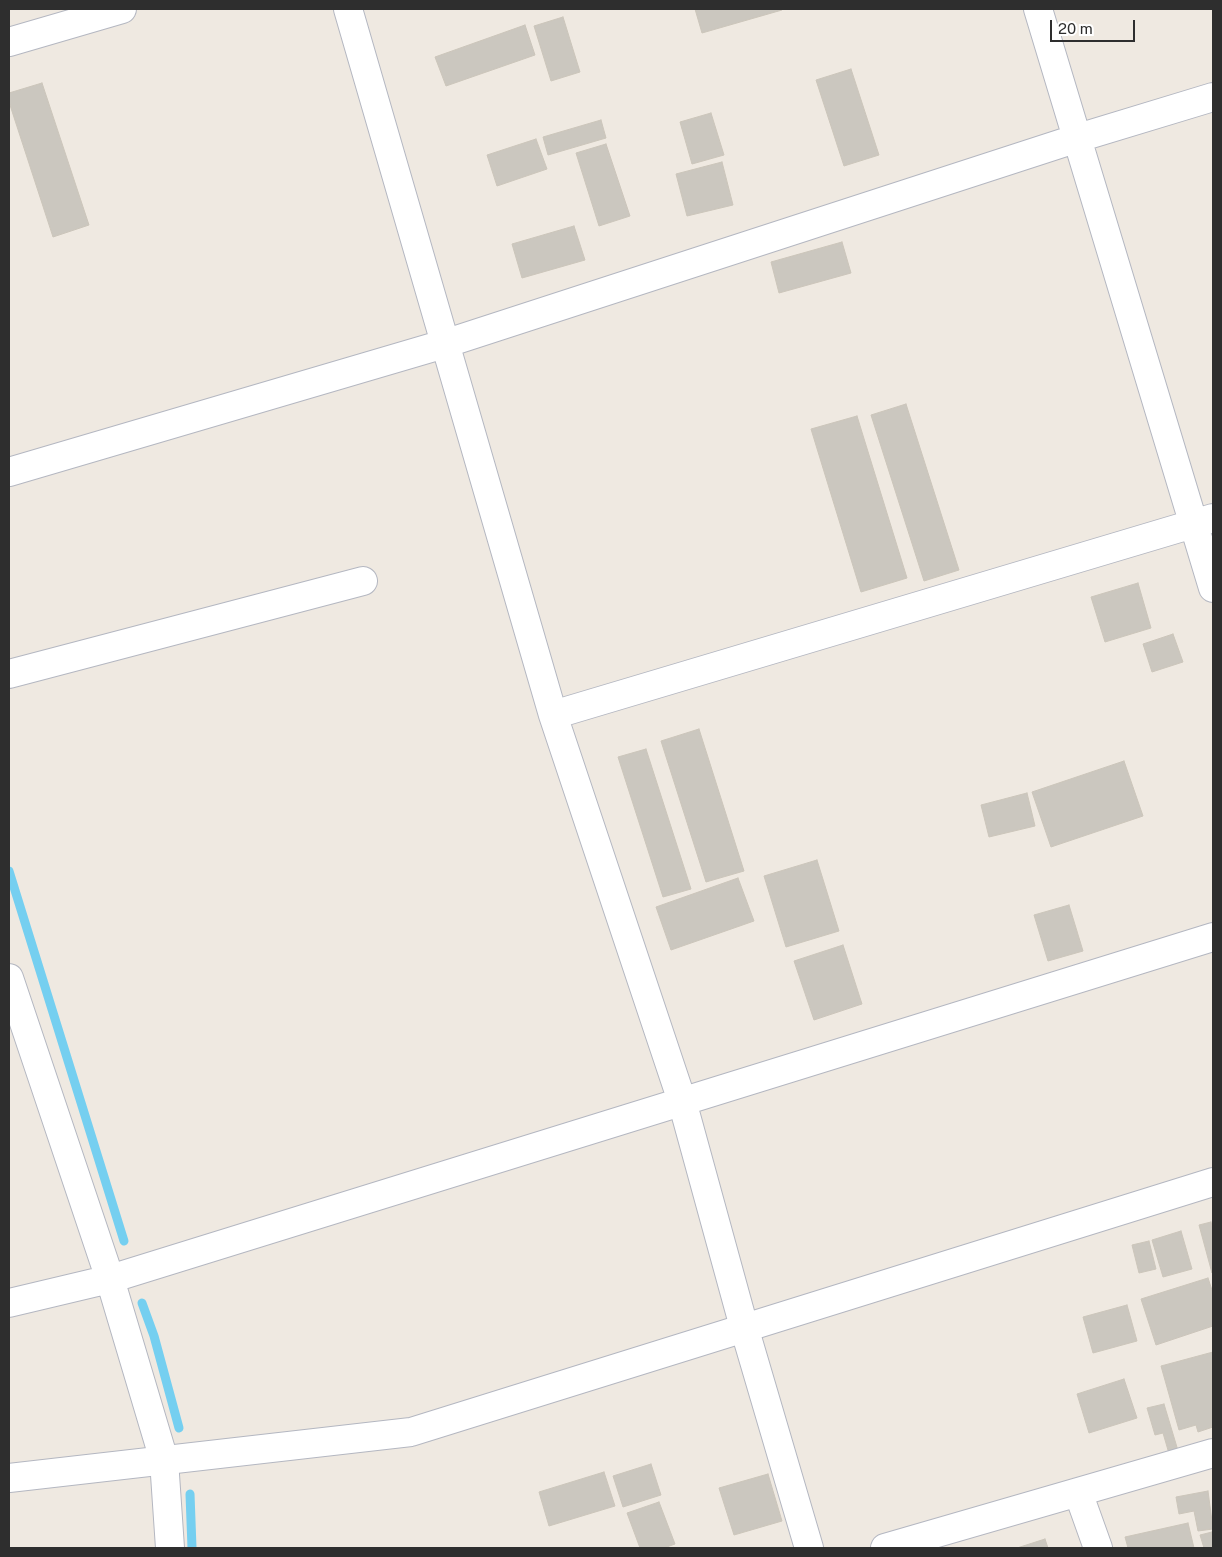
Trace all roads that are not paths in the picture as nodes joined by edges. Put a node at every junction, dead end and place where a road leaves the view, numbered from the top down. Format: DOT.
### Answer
graph roads {
  1 [pos="122,9"];
  2 [pos="348,9"];
  3 [pos="1038,9"];
  4 [pos="9,42"];
  5 [pos="1213,97"];
  6 [pos="1078,138"];
  7 [pos="444,344"];
  8 [pos="9,472"];
  9 [pos="1204,521"];
  10 [pos="363,581"];
  11 [pos="1213,588"];
  12 [pos="9,674"];
  13 [pos="553,715"];
  14 [pos="1213,937"];
  15 [pos="9,978"];
  16 [pos="682,1101"];
  17 [pos="1213,1182"];
  18 [pos="110,1279"];
  19 [pos="9,1303"];
  20 [pos="744,1327"];
  21 [pos="1213,1453"];
  22 [pos="164,1460"];
  23 [pos="9,1478"];
  24 [pos="1078,1492"];
  25 [pos="170,1548"];
  26 [pos="809,1548"];
  27 [pos="885,1548"];
  28 [pos="1098,1548"];
  1 -- 4 [label="street"];
  2 -- 7 [label="street"];
  3 -- 6 [label="street"];
  5 -- 6 [label="street"];
  6 -- 7 [label="street"];
  6 -- 9 [label="street"];
  7 -- 8 [label="street"];
  7 -- 13 [label="street"];
  9 -- 11 [label="street"];
  9 -- 13 [label="street"];
  10 -- 12 [label="street"];
  13 -- 16 [label="street"];
  14 -- 16 [label="street"];
  15 -- 18 [label="street"];
  16 -- 18 [label="street"];
  16 -- 20 [label="street"];
  17 -- 20 [label="street"];
  18 -- 19 [label="street"];
  18 -- 22 [label="street"];
  20 -- 22 [label="street"];
  20 -- 26 [label="street"];
  21 -- 24 [label="street"];
  22 -- 23 [label="street"];
  22 -- 25 [label="street"];
  24 -- 27 [label="street"];
  24 -- 28 [label="street"];
}
